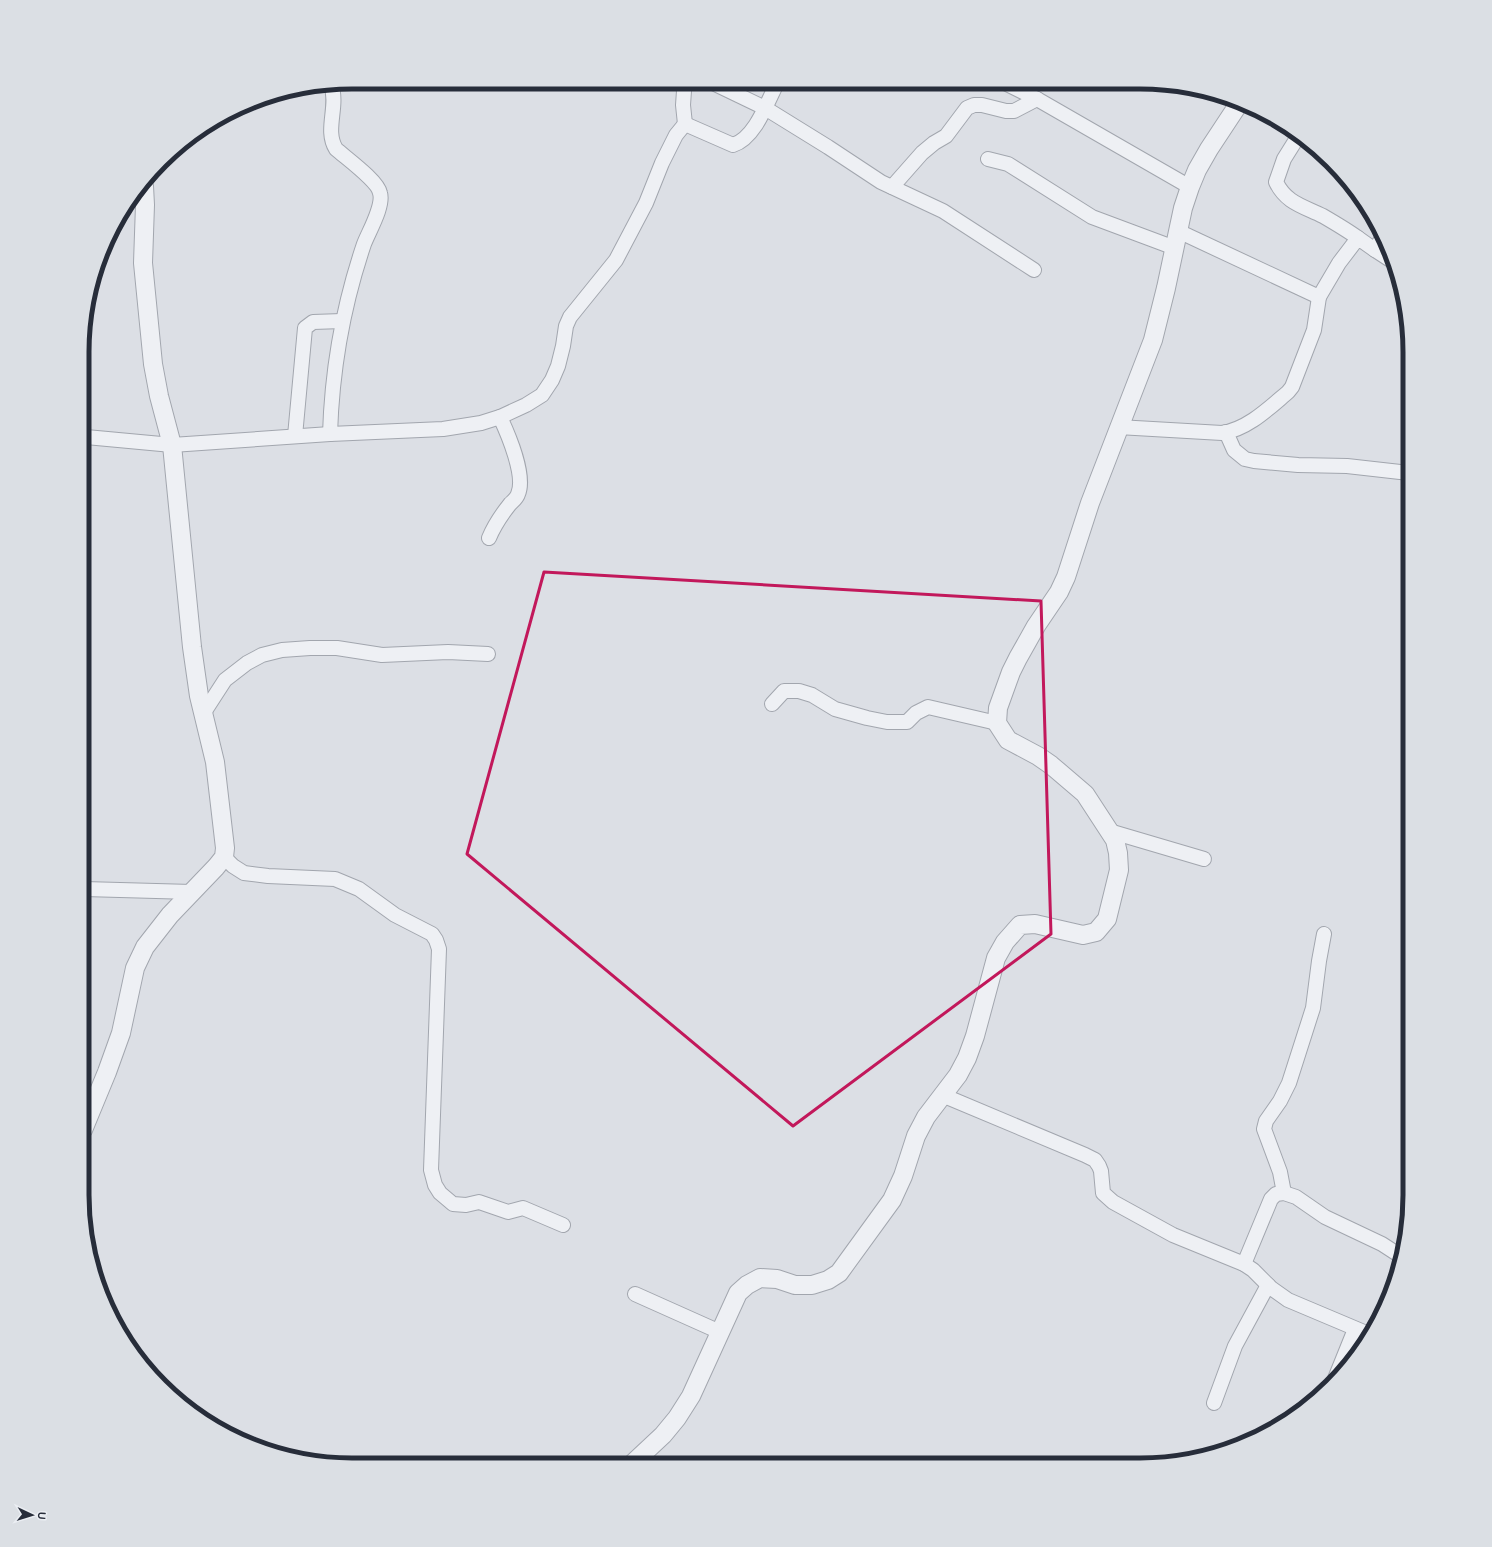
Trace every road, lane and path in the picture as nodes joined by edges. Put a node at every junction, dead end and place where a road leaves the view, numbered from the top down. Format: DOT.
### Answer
graph roads {
  1 [pos="684,89"];
  2 [pos="730,89"];
  3 [pos="774,89"];
  4 [pos="1016,89"];
  5 [pos="332,90"];
  6 [pos="1037,100"];
  7 [pos="1236,107"];
  8 [pos="765,108"];
  9 [pos="685,124"];
  10 [pos="1296,140"];
  11 [pos="988,158"];
  12 [pos="892,187"];
  13 [pos="1190,187"];
  14 [pos="144,191"];
  15 [pos="1358,238"];
  16 [pos="1177,240"];
  17 [pos="1379,244"];
  18 [pos="1034,270"];
  19 [pos="1319,297"];
  20 [pos="342,321"];
  21 [pos="500,417"];
  22 [pos="1118,428"];
  23 [pos="1226,432"];
  24 [pos="330,434"];
  25 [pos="295,436"];
  26 [pos="89,437"];
  27 [pos="172,445"];
  28 [pos="1403,472"];
  29 [pos="489,538"];
  30 [pos="488,654"];
  31 [pos="772,704"];
  32 [pos="203,714"];
  33 [pos="997,723"];
  34 [pos="1109,831"];
  35 [pos="224,857"];
  36 [pos="1204,859"];
  37 [pos="89,889"];
  38 [pos="192,892"];
  39 [pos="1324,934"];
  40 [pos="942,1095"];
  41 [pos="89,1116"];
  42 [pos="1284,1193"];
  43 [pos="563,1225"];
  44 [pos="1396,1253"];
  45 [pos="1244,1264"];
  46 [pos="1268,1285"];
  47 [pos="635,1294"];
  48 [pos="1355,1329"];
  49 [pos="720,1332"];
  50 [pos="1364,1333"];
  51 [pos="1340,1365"];
  52 [pos="1214,1403"];
  53 [pos="639,1458"];
  1 -- 9 [label="street"];
  2 -- 8 [label="street"];
  3 -- 8 [label="street"];
  4 -- 6 [label="street"];
  5 -- 20 [label="street"];
  6 -- 12 [label="street"];
  6 -- 13 [label="street"];
  7 -- 13 [label="street"];
  8 -- 9 [label="street"];
  8 -- 12 [label="street"];
  9 -- 21 [label="street"];
  10 -- 15 [label="street"];
  11 -- 16 [label="street"];
  12 -- 18 [label="street"];
  13 -- 16 [label="street"];
  14 -- 27 [label="street"];
  15 -- 17 [label="street"];
  15 -- 19 [label="street"];
  16 -- 19 [label="street"];
  16 -- 22 [label="street"];
  19 -- 23 [label="street"];
  20 -- 24 [label="street"];
  20 -- 25 [label="street"];
  21 -- 24 [label="street"];
  21 -- 29 [label="street"];
  22 -- 23 [label="street"];
  22 -- 33 [label="street"];
  23 -- 28 [label="street"];
  24 -- 25 [label="street"];
  25 -- 27 [label="street"];
  26 -- 27 [label="street"];
  27 -- 32 [label="street"];
  30 -- 32 [label="street"];
  31 -- 33 [label="street"];
  32 -- 35 [label="street"];
  33 -- 34 [label="street"];
  34 -- 36 [label="street"];
  34 -- 40 [label="street"];
  35 -- 38 [label="street"];
  35 -- 43 [label="street"];
  37 -- 38 [label="street"];
  38 -- 41 [label="street"];
  39 -- 42 [label="street"];
  40 -- 45 [label="street"];
  40 -- 49 [label="street"];
  42 -- 44 [label="street"];
  42 -- 45 [label="street"];
  45 -- 46 [label="street"];
  46 -- 48 [label="street"];
  46 -- 52 [label="street"];
  47 -- 49 [label="street"];
  48 -- 50 [label="street"];
  48 -- 51 [label="street"];
  49 -- 53 [label="street"];
}
